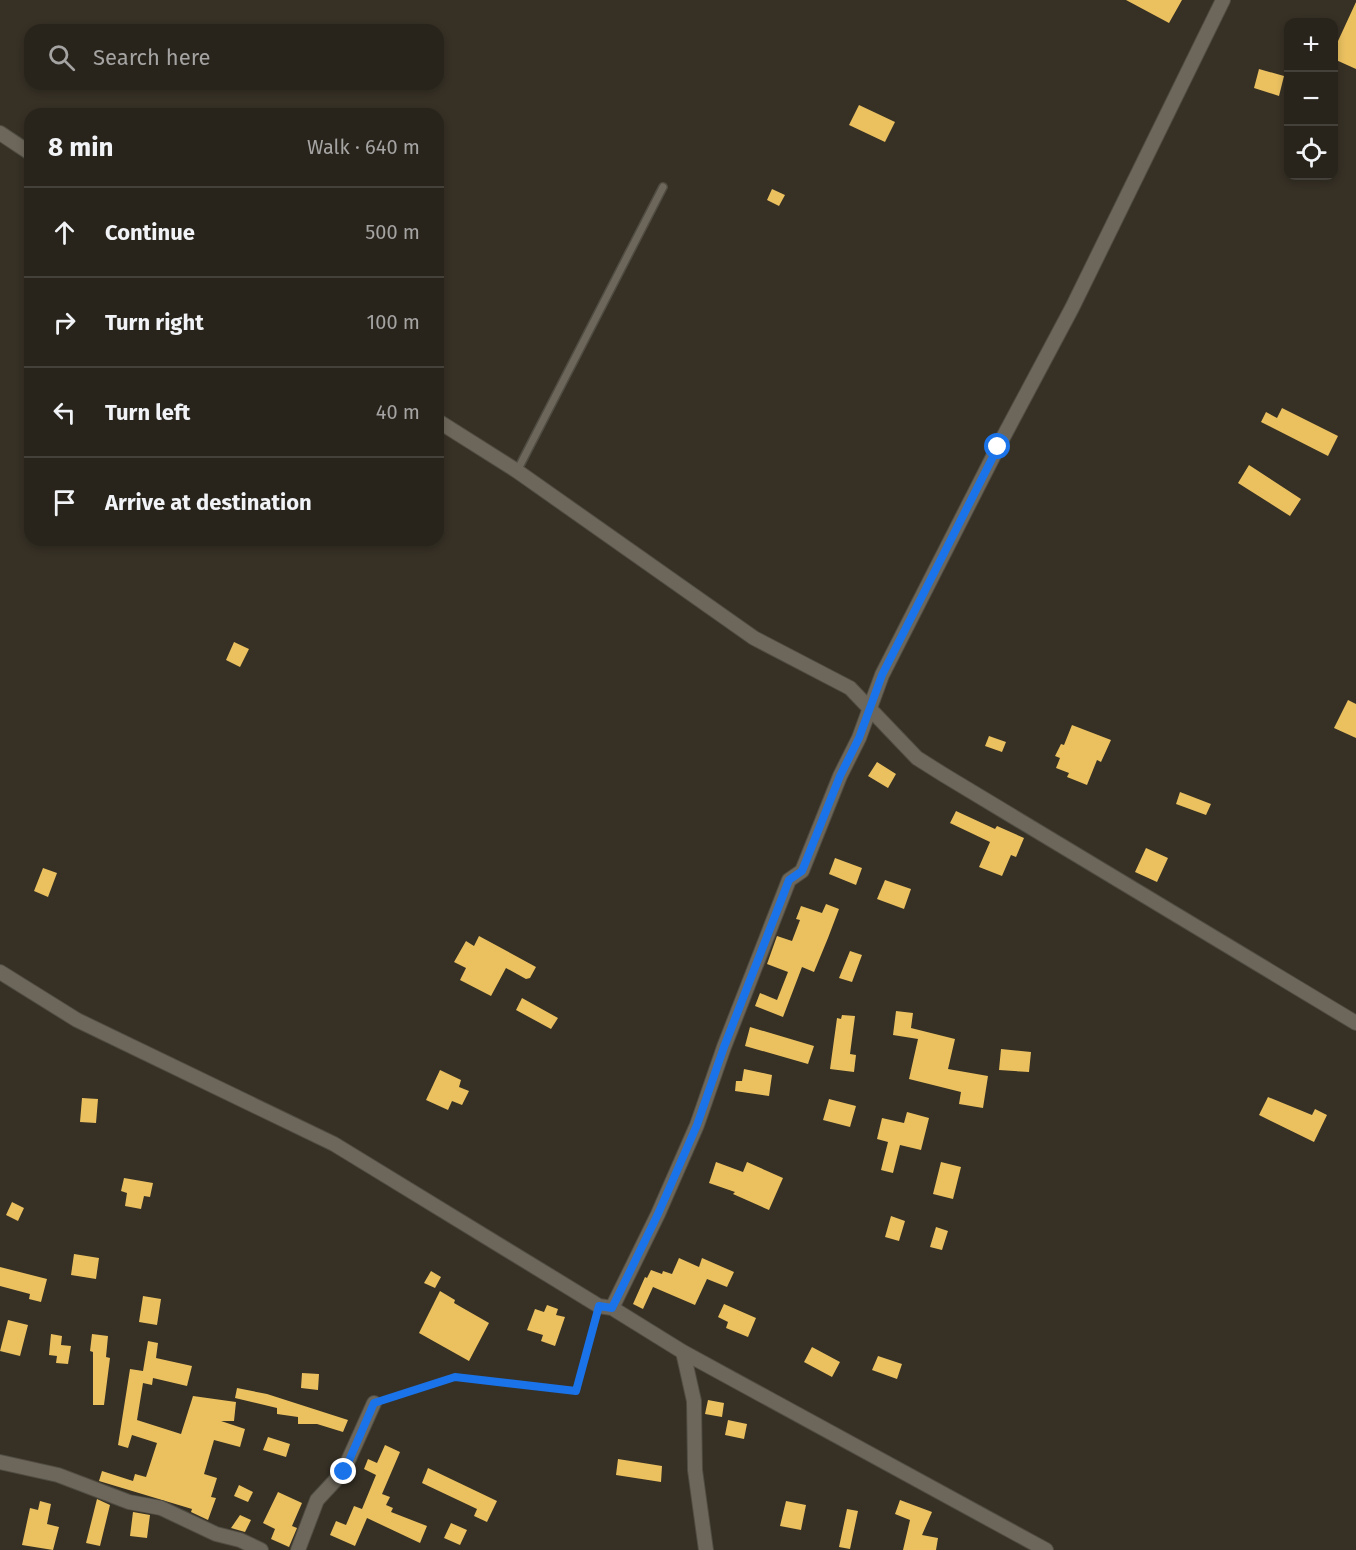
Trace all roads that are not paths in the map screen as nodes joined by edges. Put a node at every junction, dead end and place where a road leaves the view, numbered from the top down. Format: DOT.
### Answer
graph roads {
  1 [pos="1223,0"];
  2 [pos="0,133"];
  3 [pos="24,149"];
  4 [pos="663,187"];
  5 [pos="444,425"];
  6 [pos="517,471"];
  7 [pos="870,709"];
  8 [pos="0,972"];
  9 [pos="1356,1023"];
  10 [pos="606,1307"];
  11 [pos="683,1352"];
  12 [pos="374,1403"];
  13 [pos="0,1462"];
  14 [pos="1022,1544"];
  15 [pos="261,1550"];
  16 [pos="298,1550"];
  17 [pos="706,1550"];
  18 [pos="1046,1550"];
  1 -- 7 [label="street"];
  2 -- 3 [label="street"];
  4 -- 6 [label="lane"];
  5 -- 6 [label="street"];
  6 -- 7 [label="street"];
  7 -- 9 [label="street"];
  7 -- 10 [label="street"];
  8 -- 10 [label="street"];
  10 -- 11 [label="street"];
  11 -- 14 [label="street"];
  11 -- 17 [label="street"];
  12 -- 16 [label="street"];
  13 -- 15 [label="street"];
  14 -- 18 [label="street"];
}
